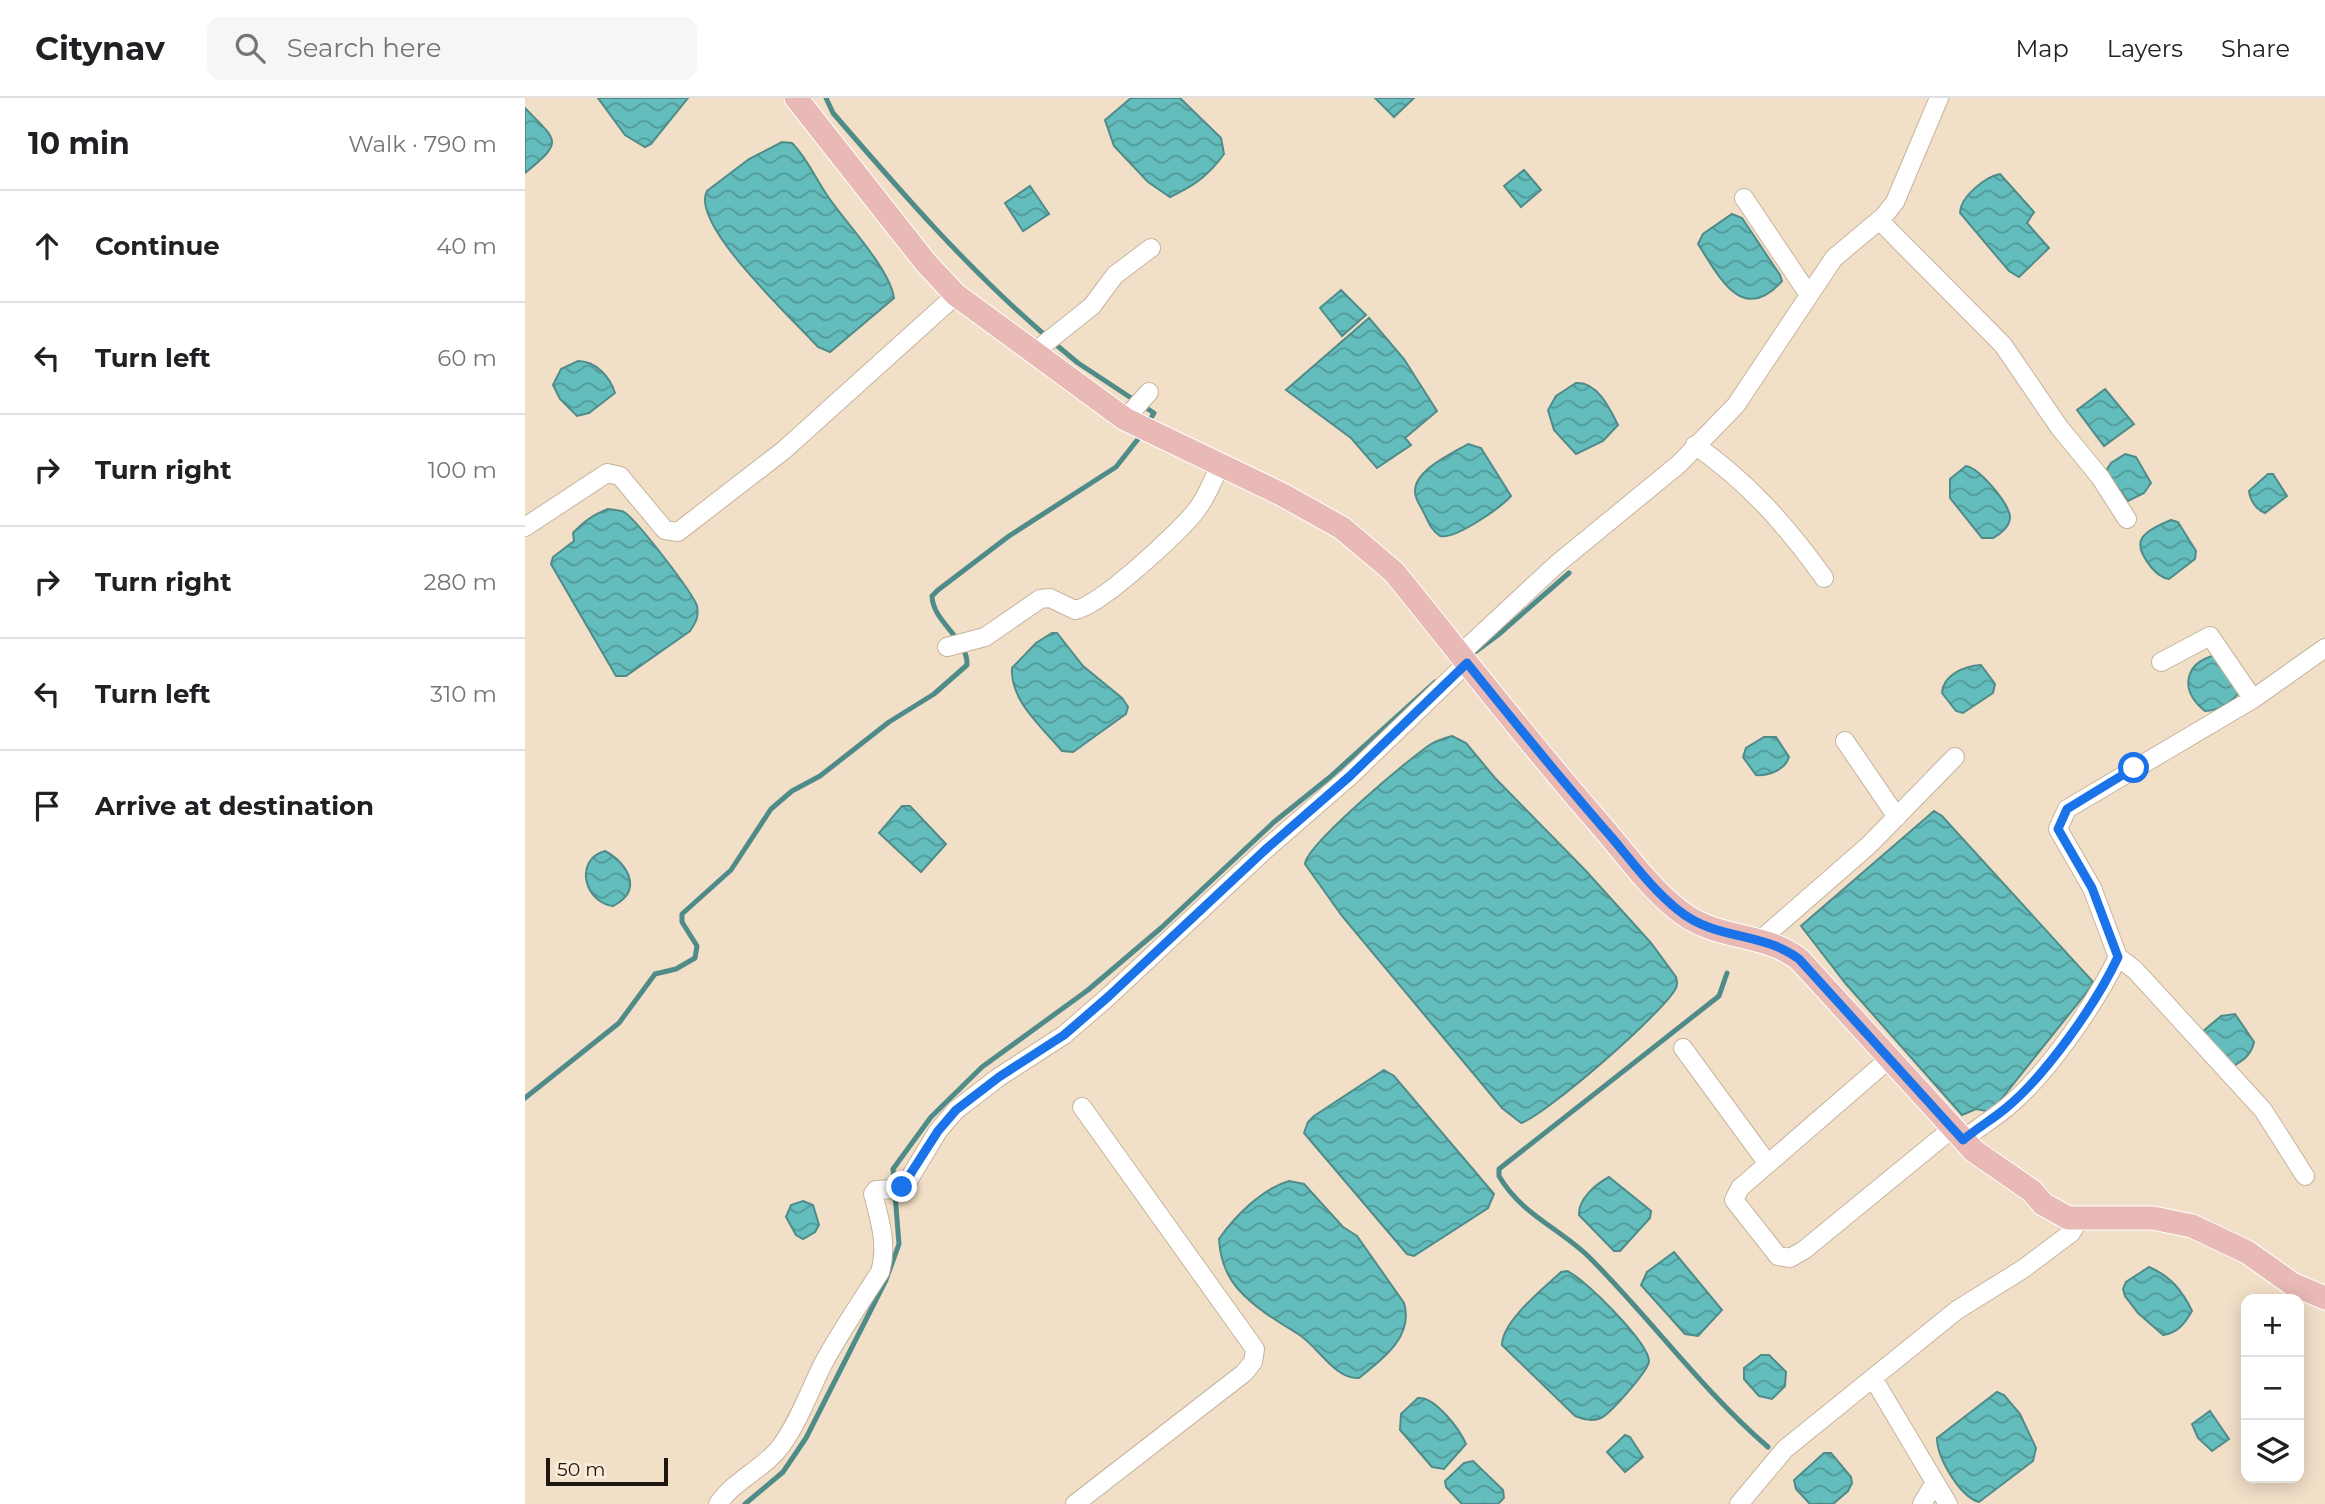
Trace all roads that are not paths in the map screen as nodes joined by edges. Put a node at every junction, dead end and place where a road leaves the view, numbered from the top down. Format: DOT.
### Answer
graph roads {
  1 [pos="796,98"];
  2 [pos="1939,98"];
  3 [pos="1744,198"];
  4 [pos="1879,220"];
  5 [pos="1151,248"];
  6 [pos="1809,295"];
  7 [pos="956,296"];
  8 [pos="1042,344"];
  9 [pos="1695,445"];
  10 [pos="1220,464"];
  11 [pos="2127,519"];
  12 [pos="525,527"];
  13 [pos="1824,578"];
  14 [pos="947,647"];
  15 [pos="2325,648"];
  16 [pos="1463,659"];
  17 [pos="2161,662"];
  18 [pos="2253,699"];
  19 [pos="1845,741"];
  20 [pos="1955,757"];
  21 [pos="1897,817"];
  22 [pos="1759,941"];
  23 [pos="2118,957"];
  24 [pos="1683,1048"];
  25 [pos="1889,1059"];
  26 [pos="1082,1107"];
  27 [pos="1958,1134"];
  28 [pos="1768,1164"];
  29 [pos="2305,1177"];
  30 [pos="2080,1218"];
  31 [pos="2325,1298"];
  32 [pos="1873,1378"];
  33 [pos="1934,1484"];
  34 [pos="718,1504"];
  35 [pos="1075,1504"];
  36 [pos="1739,1504"];
  37 [pos="1922,1504"];
  38 [pos="1948,1504"];
  1 -- 7 [label="main road"];
  2 -- 4 [label="street"];
  3 -- 6 [label="street"];
  4 -- 6 [label="street"];
  4 -- 11 [label="street"];
  5 -- 8 [label="street"];
  6 -- 9 [label="street"];
  7 -- 8 [label="main road"];
  7 -- 12 [label="street"];
  8 -- 10 [label="main road"];
  9 -- 13 [label="street"];
  9 -- 16 [label="street"];
  10 -- 14 [label="street"];
  10 -- 16 [label="main road"];
  15 -- 18 [label="street"];
  16 -- 22 [label="main road"];
  16 -- 34 [label="street"];
  17 -- 18 [label="street"];
  18 -- 23 [label="street"];
  19 -- 21 [label="street"];
  20 -- 21 [label="street"];
  21 -- 22 [label="street"];
  22 -- 25 [label="main road"];
  23 -- 27 [label="street"];
  23 -- 29 [label="street"];
  24 -- 28 [label="street"];
  25 -- 27 [label="main road"];
  25 -- 28 [label="street"];
  26 -- 35 [label="street"];
  27 -- 28 [label="street"];
  27 -- 30 [label="main road"];
  30 -- 31 [label="main road"];
  30 -- 32 [label="street"];
  32 -- 33 [label="street"];
  32 -- 36 [label="street"];
  33 -- 37 [label="street"];
  33 -- 38 [label="street"];
}
